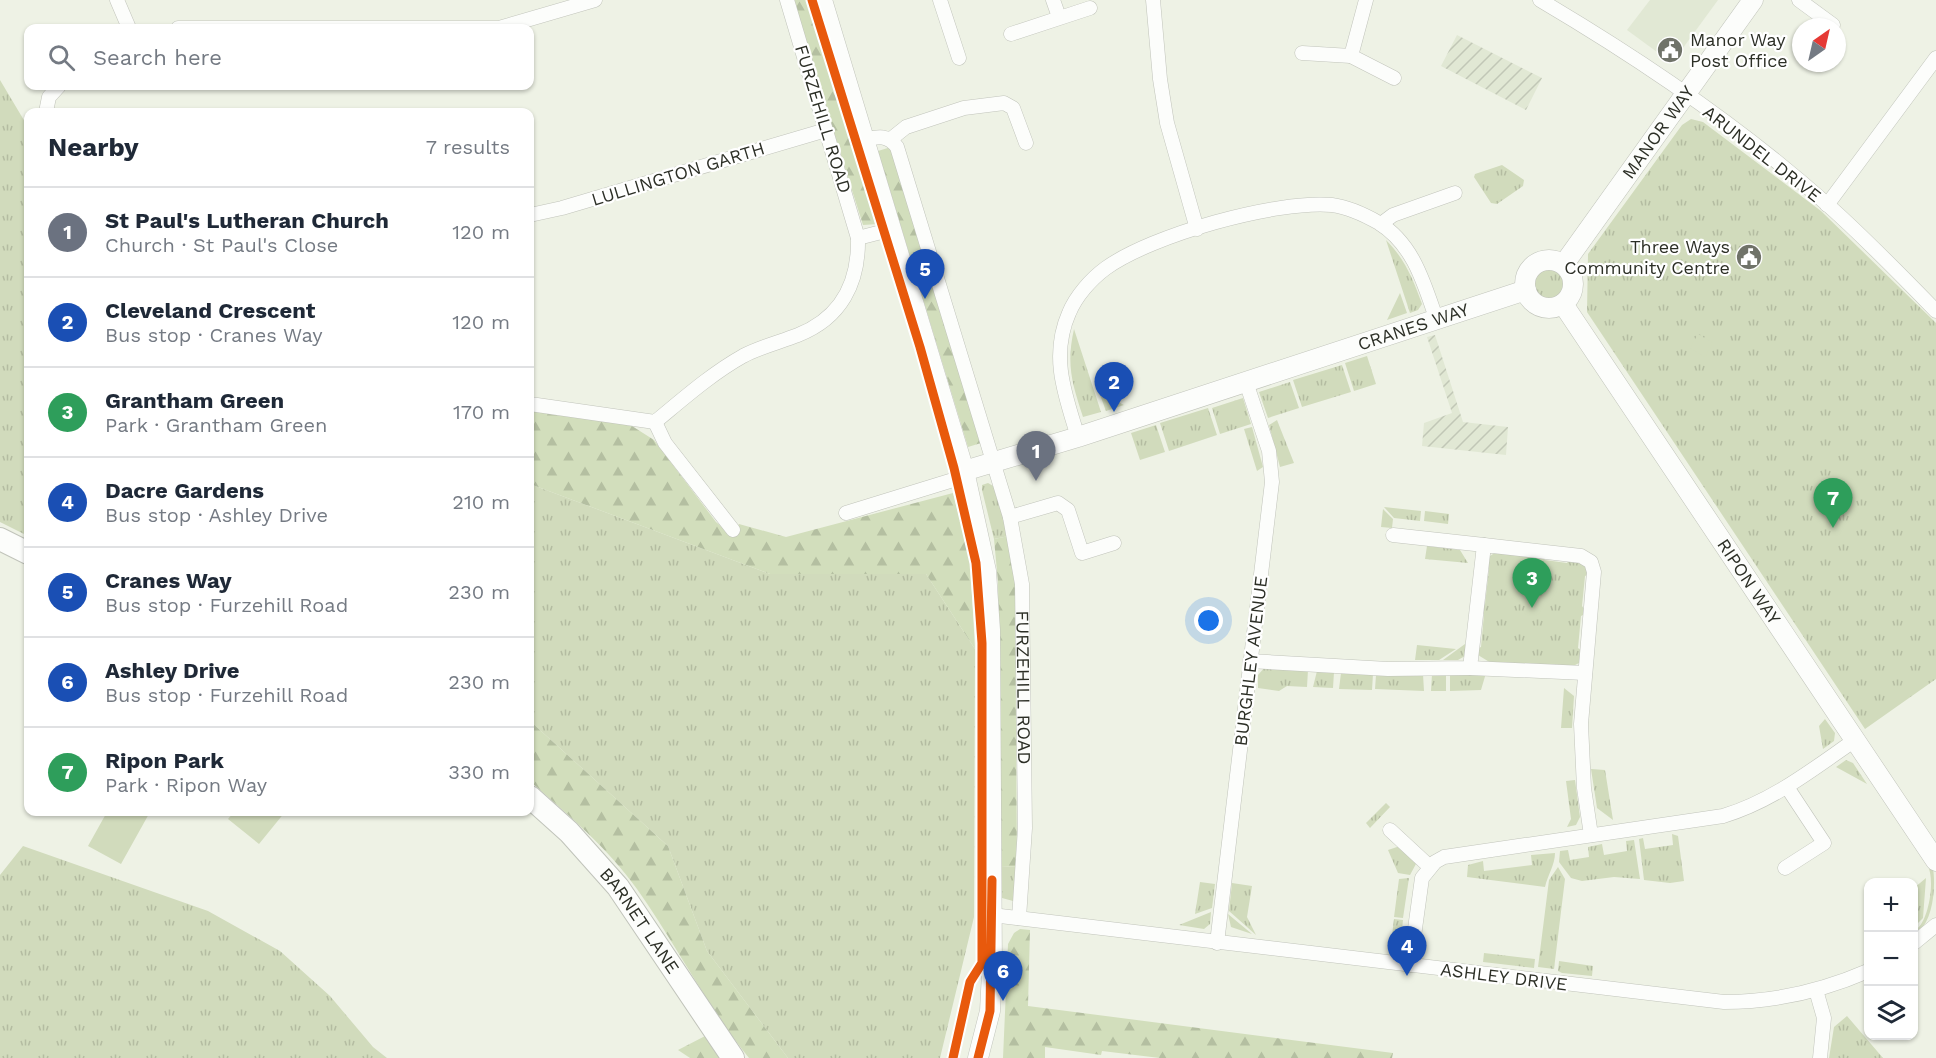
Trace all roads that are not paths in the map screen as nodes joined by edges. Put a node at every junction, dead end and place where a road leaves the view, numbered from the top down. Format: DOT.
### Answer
graph roads {
  1 [pos="117,0"];
  2 [pos="595,0"];
  3 [pos="787,0"];
  4 [pos="822,0"];
  5 [pos="940,0"];
  6 [pos="1053,0"];
  7 [pos="1153,0"];
  8 [pos="1366,0"];
  9 [pos="1541,0"];
  10 [pos="1753,0"];
  11 [pos="1799,0"];
  12 [pos="1090,8"];
  13 [pos="1059,17"];
  14 [pos="1823,18"];
  15 [pos="127,24"];
  16 [pos="513,24"];
  17 [pos="1011,34"];
  18 [pos="1302,53"];
  19 [pos="1351,56"];
  20 [pos="958,58"];
  21 [pos="1936,58"];
  22 [pos="1394,78"];
  23 [pos="56,90"];
  24 [pos="1685,95"];
  25 [pos="47,108"];
  26 [pos="826,130"];
  27 [pos="865,140"];
  28 [pos="891,140"];
  29 [pos="1026,143"];
  30 [pos="1455,193"];
  31 [pos="1827,205"];
  32 [pos="534,214"];
  33 [pos="1381,224"];
  34 [pos="893,229"];
  35 [pos="1197,229"];
  36 [pos="858,238"];
  37 [pos="1564,264"];
  38 [pos="1526,290"];
  39 [pos="1563,304"];
  40 [pos="1936,311"];
  41 [pos="1436,318"];
  42 [pos="1246,382"];
  43 [pos="534,405"];
  44 [pos="655,422"];
  45 [pos="1078,437"];
  46 [pos="994,462"];
  47 [pos="965,474"];
  48 [pos="846,513"];
  49 [pos="1010,517"];
  50 [pos="733,530"];
  51 [pos="1393,535"];
  52 [pos="0,539"];
  53 [pos="1114,543"];
  54 [pos="1484,545"];
  55 [pos="24,551"];
  56 [pos="1250,662"];
  57 [pos="1470,668"];
  58 [pos="1585,673"];
  59 [pos="1855,740"];
  60 [pos="1787,787"];
  61 [pos="534,801"];
  62 [pos="1390,830"];
  63 [pos="1591,835"];
  64 [pos="1936,861"];
  65 [pos="1430,867"];
  66 [pos="1785,868"];
  67 [pos="992,915"];
  68 [pos="1019,918"];
  69 [pos="1936,925"];
  70 [pos="1918,940"];
  71 [pos="1217,943"];
  72 [pos="1410,965"];
  73 [pos="1864,973"];
  74 [pos="1816,990"];
  75 [pos="734,1058"];
  76 [pos="978,1058"];
  77 [pos="1820,1058"];
  1 -- 15 [label="street"];
  2 -- 16 [label="street"];
  3 -- 26 [label="street, FURZEHILL ROAD"];
  4 -- 27 [label="street, FURZEHILL ROAD"];
  5 -- 20 [label="street"];
  6 -- 13 [label="street"];
  7 -- 35 [label="street"];
  8 -- 19 [label="street"];
  9 -- 24 [label="street, ARUNDEL DRIVE"];
  10 -- 24 [label="street, MANOR WAY"];
  11 -- 14 [label="street"];
  12 -- 13 [label="street"];
  13 -- 17 [label="street"];
  18 -- 19 [label="street"];
  19 -- 22 [label="street"];
  21 -- 31 [label="street"];
  23 -- 25 [label="street"];
  24 -- 31 [label="street, ARUNDEL DRIVE"];
  24 -- 37 [label="street, MANOR WAY"];
  26 -- 32 [label="street, LULLINGTON GARTH"];
  26 -- 36 [label="street, FURZEHILL ROAD"];
  27 -- 28 [label="street, FURZEHILL ROAD"];
  27 -- 34 [label="street, FURZEHILL ROAD"];
  28 -- 29 [label="street"];
  28 -- 46 [label="street, FURZEHILL ROAD"];
  30 -- 33 [label="street"];
  31 -- 40 [label="street, ARUNDEL DRIVE"];
  33 -- 35 [label="street"];
  33 -- 41 [label="street"];
  34 -- 36 [label="street"];
  34 -- 47 [label="street, FURZEHILL ROAD"];
  35 -- 45 [label="street"];
  36 -- 44 [label="street"];
  37 -- 38 [label="street"];
  37 -- 39 [label="street"];
  38 -- 39 [label="street"];
  38 -- 41 [label="street, CRANES WAY"];
  39 -- 59 [label="street, RIPON WAY"];
  41 -- 42 [label="street, CRANES WAY"];
  42 -- 45 [label="street, CRANES WAY"];
  42 -- 56 [label="street, BURGHLEY AVENUE"];
  43 -- 44 [label="street"];
  44 -- 50 [label="street"];
  45 -- 46 [label="street, CRANES WAY"];
  46 -- 47 [label="street"];
  46 -- 49 [label="street, FURZEHILL ROAD"];
  47 -- 48 [label="street"];
  47 -- 67 [label="street, FURZEHILL ROAD"];
  49 -- 53 [label="street"];
  49 -- 68 [label="street, FURZEHILL ROAD"];
  51 -- 54 [label="street"];
  52 -- 55 [label="main road"];
  54 -- 57 [label="street"];
  54 -- 58 [label="street"];
  56 -- 57 [label="street"];
  56 -- 71 [label="street, BURGHLEY AVENUE"];
  57 -- 58 [label="street"];
  58 -- 63 [label="street"];
  59 -- 60 [label="street"];
  59 -- 64 [label="street, RIPON WAY"];
  60 -- 63 [label="street"];
  60 -- 66 [label="street"];
  61 -- 75 [label="main road, BARNET LANE"];
  62 -- 65 [label="street"];
  63 -- 65 [label="street"];
  65 -- 72 [label="street"];
  67 -- 68 [label="street, ASHLEY DRIVE"];
  67 -- 76 [label="street, FURZEHILL ROAD"];
  68 -- 71 [label="street, ASHLEY DRIVE"];
  69 -- 70 [label="street"];
  71 -- 72 [label="street, ASHLEY DRIVE"];
  72 -- 74 [label="street, ASHLEY DRIVE"];
  73 -- 74 [label="street, ASHLEY DRIVE"];
  74 -- 77 [label="street"];
}
